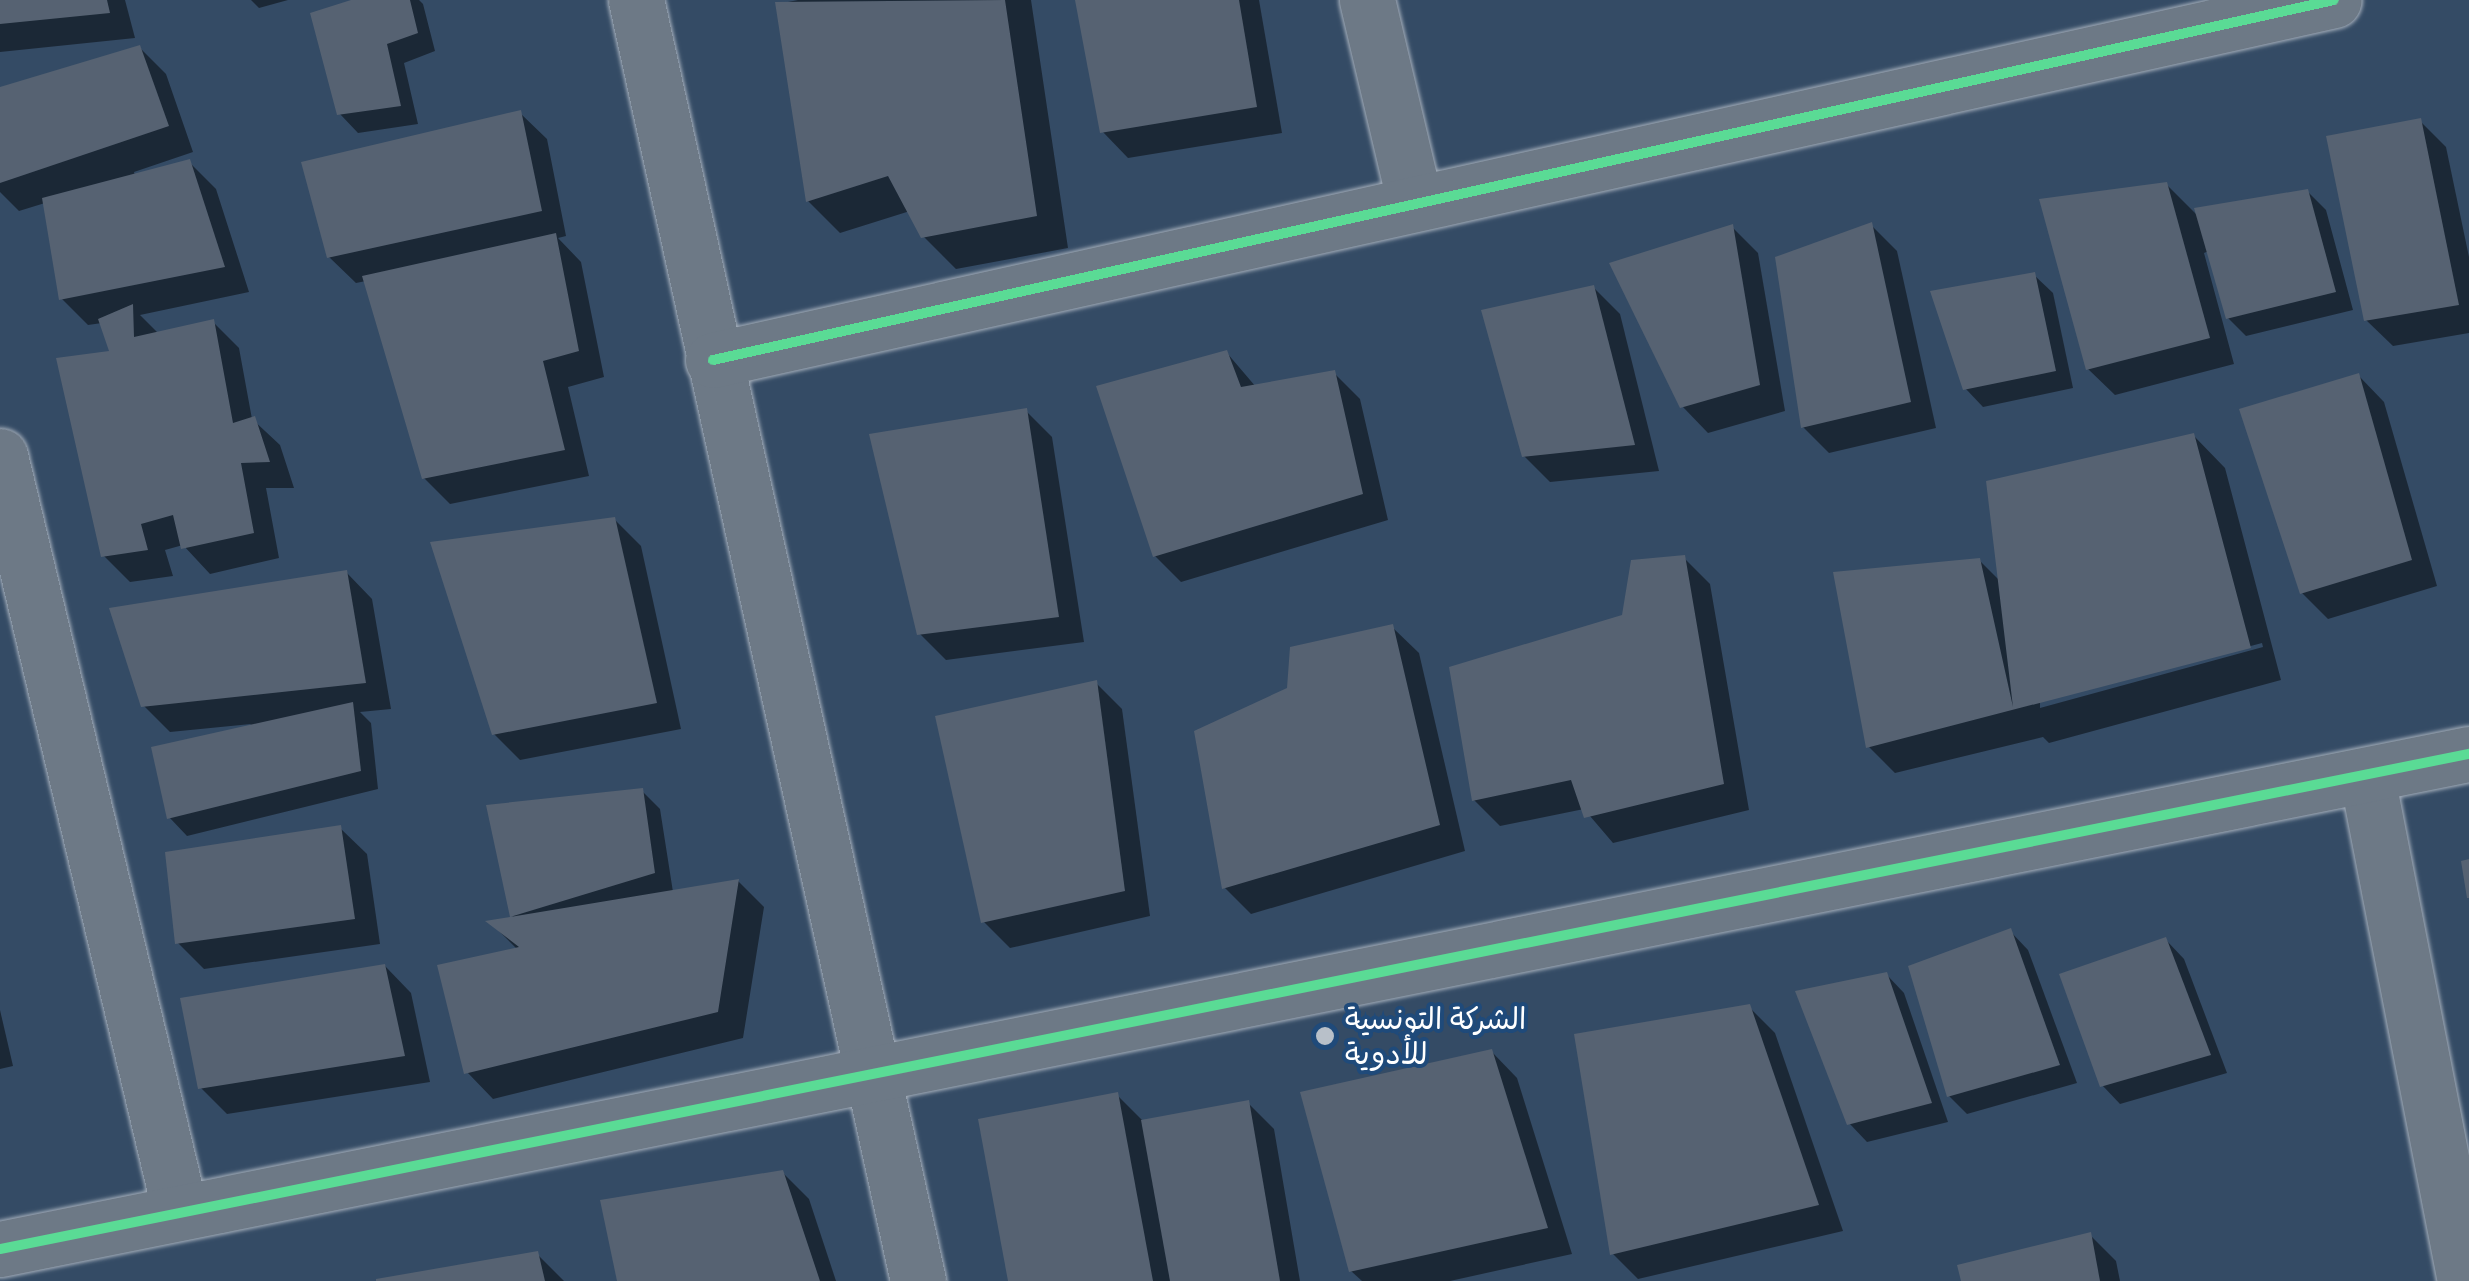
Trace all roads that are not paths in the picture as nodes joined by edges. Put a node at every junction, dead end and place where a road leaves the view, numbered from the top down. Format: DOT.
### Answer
graph roads {
  1 [pos="636,0"];
  2 [pos="1368,0"];
  3 [pos="2334,0"];
  4 [pos="1415,203"];
  5 [pos="713,360"];
  6 [pos="0,456"];
  7 [pos="2469,754"];
  8 [pos="2367,776"];
  9 [pos="869,1073"];
  10 [pos="180,1211"];
  11 [pos="0,1249"];
  12 [pos="918,1281"];
  13 [pos="2465,1281"];
  1 -- 5 [label="street"];
  2 -- 4 [label="street"];
  3 -- 4 [label="street"];
  4 -- 5 [label="street"];
  5 -- 9 [label="street"];
  6 -- 10 [label="street"];
  7 -- 8 [label="street"];
  8 -- 9 [label="street"];
  8 -- 13 [label="street"];
  9 -- 10 [label="street"];
  9 -- 12 [label="street"];
  10 -- 11 [label="street"];
}
